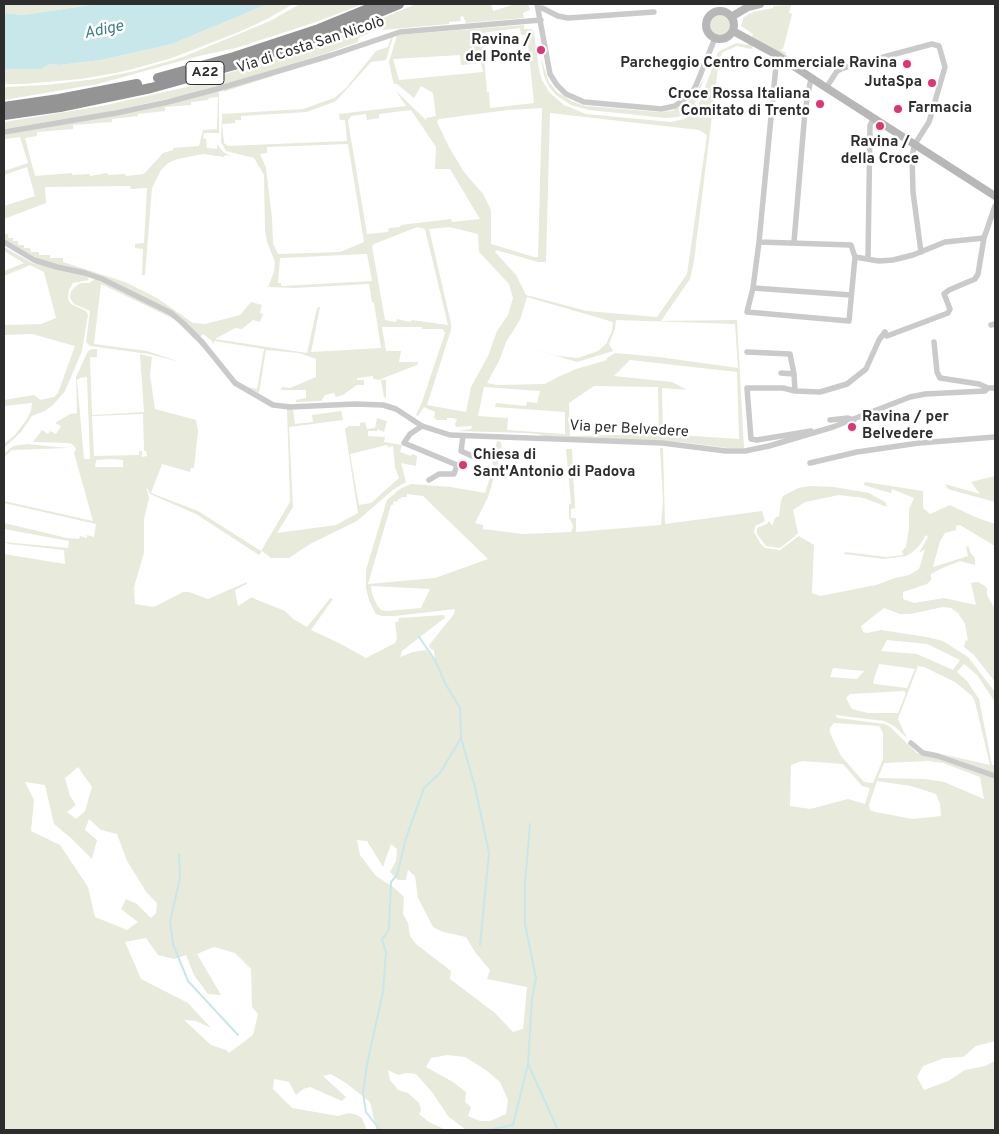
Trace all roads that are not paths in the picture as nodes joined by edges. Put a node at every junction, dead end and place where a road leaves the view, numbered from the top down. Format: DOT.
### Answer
graph roads {
  1 [pos="380,4"];
  2 [pos="399,4"];
  3 [pos="760,4"];
  4 [pos="538,6"];
  5 [pos="654,12"];
  6 [pos="732,17"];
  7 [pos="540,20"];
  8 [pos="733,31"];
  9 [pos="715,38"];
  10 [pos="777,55"];
  11 [pos="811,78"];
  12 [pos="826,88"];
  13 [pos="4,107"];
  14 [pos="4,115"];
  15 [pos="874,118"];
  16 [pos="4,132"];
  17 [pos="915,144"];
  18 [pos="995,196"];
  19 [pos="995,206"];
  20 [pos="984,238"];
  21 [pos="4,242"];
  22 [pos="759,242"];
  23 [pos="794,242"];
  24 [pos="921,252"];
  25 [pos="855,257"];
  26 [pos="868,257"];
  27 [pos="753,288"];
  28 [pos="851,295"];
  29 [pos="934,342"];
  30 [pos="747,352"];
  31 [pos="781,374"];
  32 [pos="794,374"];
  33 [pos="988,388"];
  34 [pos="995,388"];
  35 [pos="795,391"];
  36 [pos="830,420"];
  37 [pos="854,420"];
  38 [pos="422,426"];
  39 [pos="834,427"];
  40 [pos="463,436"];
  41 [pos="995,437"];
  42 [pos="472,456"];
  43 [pos="810,464"];
  44 [pos="429,480"];
  45 [pos="910,743"];
  46 [pos="995,776"];
  1 -- 13 [label="highway, A22"];
  2 -- 14 [label="highway, A22"];
  3 -- 6 [label="street"];
  4 -- 5 [label="street"];
  4 -- 7 [label="street"];
  6 -- 8 [label="street"];
  6 -- 9 [label="street"];
  7 -- 9 [label="street"];
  7 -- 16 [label="street, Via di Costa San Nicolò"];
  8 -- 9 [label="street"];
  8 -- 10 [label="street"];
  10 -- 11 [label="street"];
  10 -- 22 [label="street"];
  11 -- 12 [label="street"];
  11 -- 23 [label="street"];
  12 -- 15 [label="street"];
  12 -- 17 [label="street"];
  15 -- 17 [label="street"];
  15 -- 26 [label="street"];
  17 -- 18 [label="street"];
  17 -- 24 [label="street"];
  19 -- 20 [label="street"];
  20 -- 24 [label="street"];
  20 -- 35 [label="street, Via per Belvedere"];
  21 -- 38 [label="street, Via per Belvedere"];
  22 -- 23 [label="street"];
  22 -- 27 [label="street"];
  23 -- 25 [label="street"];
  24 -- 25 [label="street"];
  25 -- 28 [label="street"];
  27 -- 28 [label="street"];
  27 -- 28 [label="street"];
  29 -- 33 [label="street"];
  30 -- 32 [label="street"];
  31 -- 32 [label="street"];
  32 -- 35 [label="street"];
  33 -- 34 [label="street, Via per Belvedere"];
  33 -- 37 [label="street, Via per Belvedere"];
  35 -- 39 [label="street, Via per Belvedere"];
  36 -- 37 [label="street"];
  37 -- 39 [label="street, Via per Belvedere"];
  38 -- 40 [label="street, Via per Belvedere"];
  38 -- 44 [label="street"];
  39 -- 40 [label="street, Via per Belvedere"];
  40 -- 42 [label="street"];
  41 -- 43 [label="street"];
  45 -- 46 [label="street"];
}
